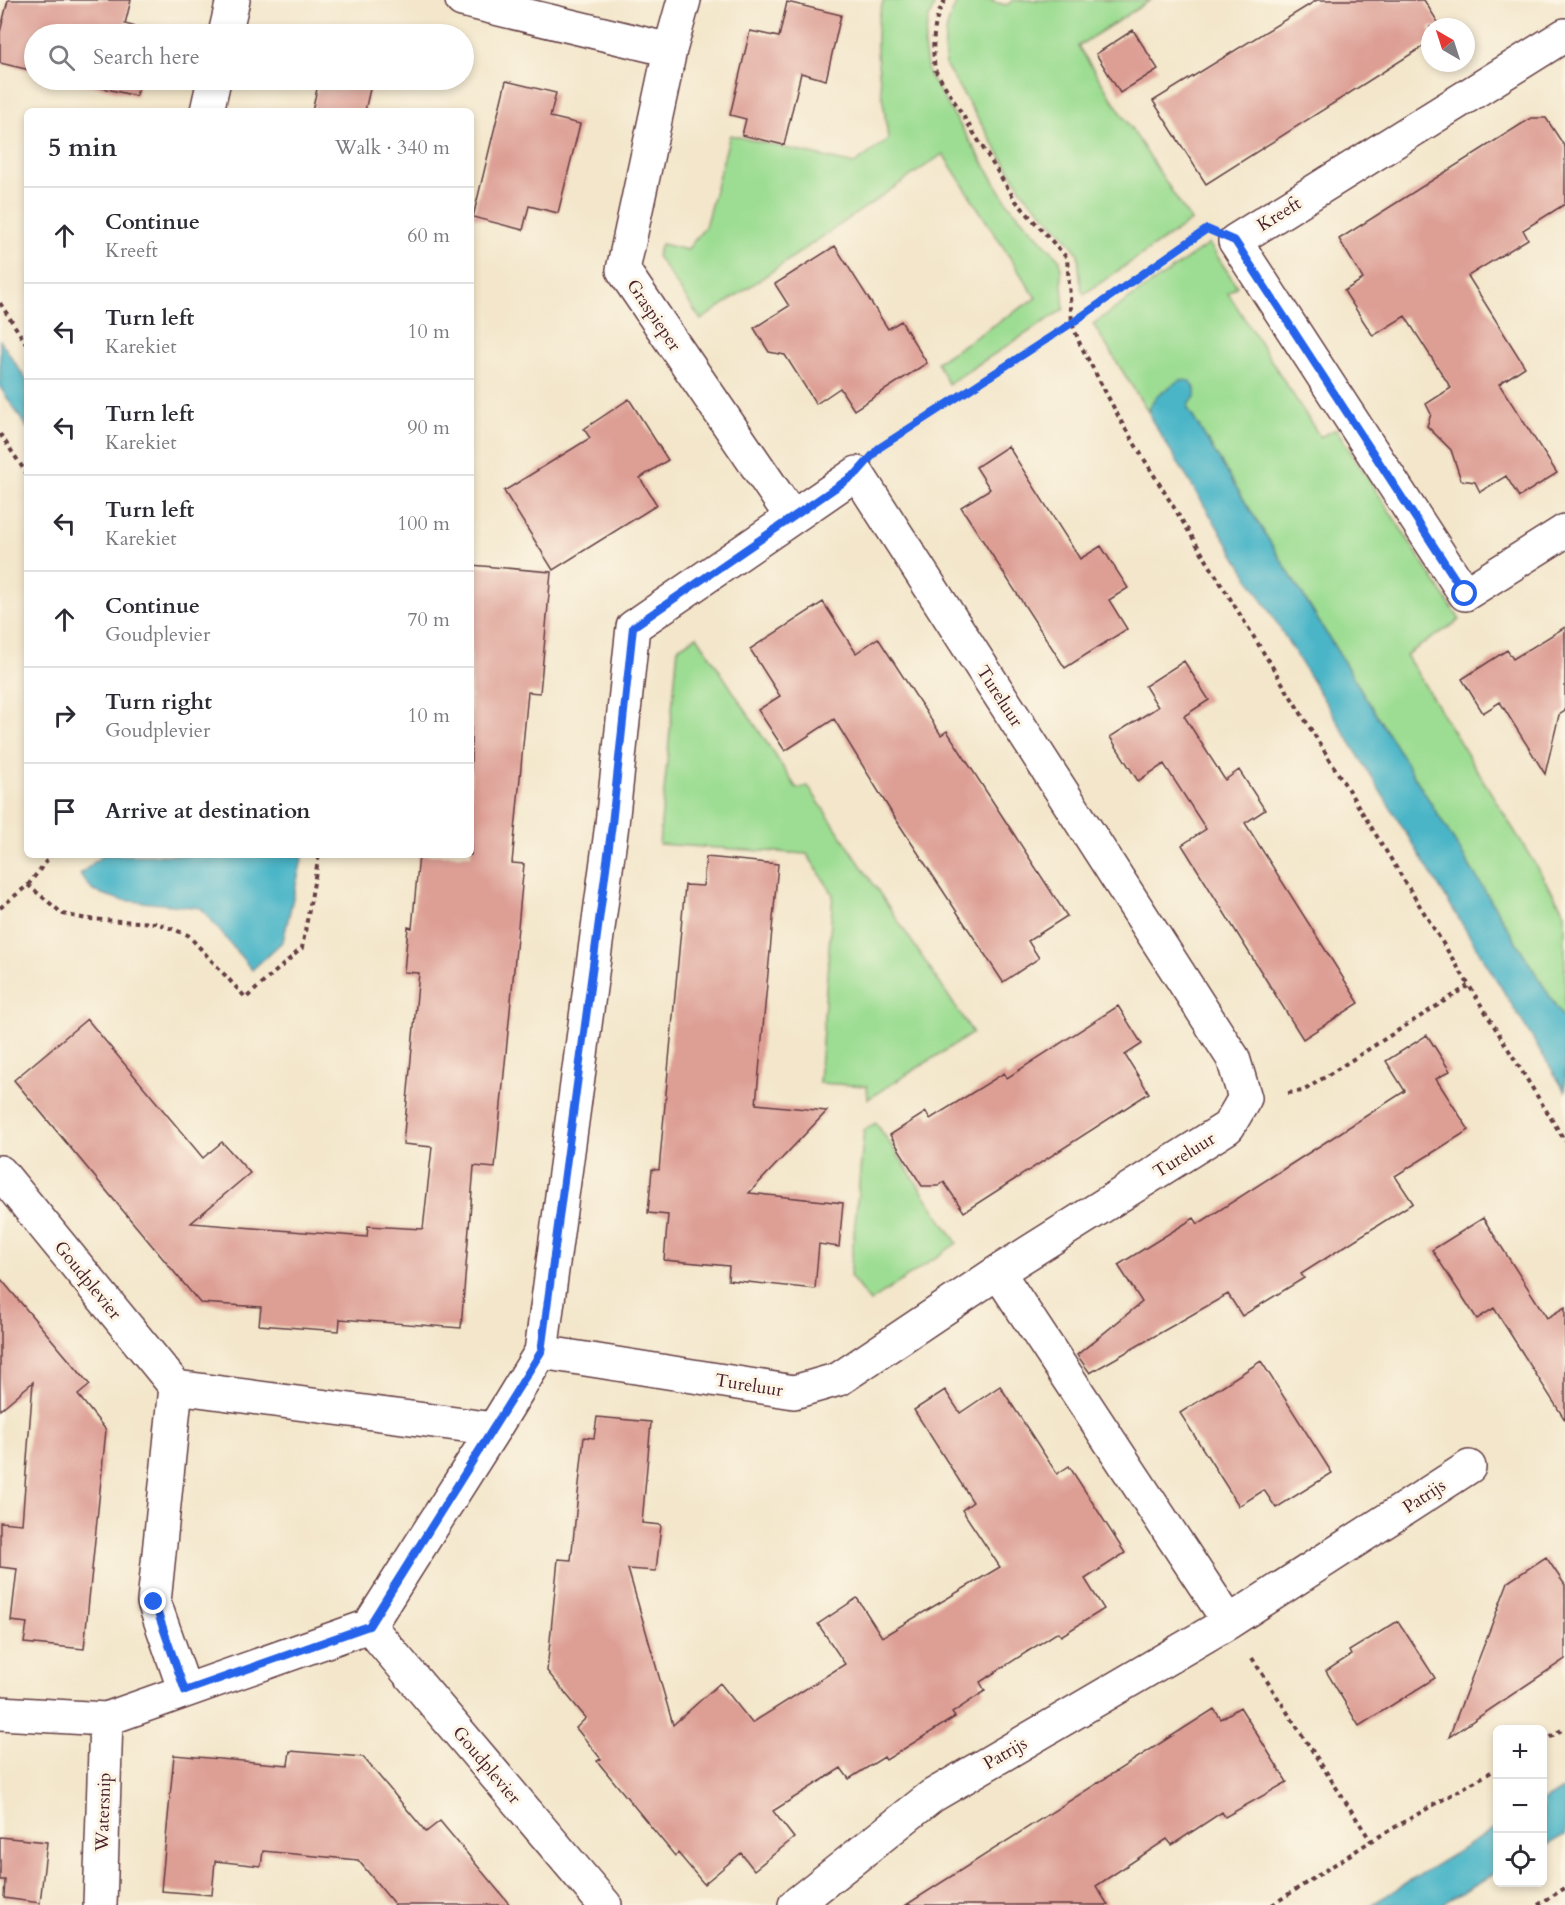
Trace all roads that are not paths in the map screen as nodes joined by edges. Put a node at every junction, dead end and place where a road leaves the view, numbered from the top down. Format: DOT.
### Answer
graph roads {
  1 [pos="233,0"];
  2 [pos="462,0"];
  3 [pos="684,0"];
  4 [pos="227,24"];
  5 [pos="1565,35"];
  6 [pos="670,50"];
  7 [pos="212,90"];
  8 [pos="208,108"];
  9 [pos="791,516"];
  10 [pos="1565,531"];
  11 [pos="0,1172"];
  12 [pos="998,1272"];
  13 [pos="541,1352"];
  14 [pos="176,1387"];
  15 [pos="494,1429"];
  16 [pos="1469,1467"];
  17 [pos="1229,1623"];
  18 [pos="369,1626"];
  19 [pos="185,1691"];
  20 [pos="0,1713"];
  21 [pos="106,1719"];
  22 [pos="100,1905"];
  23 [pos="605,1905"];
  24 [pos="795,1905"];
  1 -- 4 [label="street"];
  2 -- 6 [label="street"];
  3 -- 6 [label="street, Graspieper"];
  5 -- 10 [label="street, Kreeft"];
  6 -- 9 [label="street, Graspieper"];
  7 -- 8 [label="street"];
  9 -- 12 [label="street, Tureluur"];
  9 -- 13 [label="street"];
  11 -- 14 [label="street, Goudplevier"];
  12 -- 13 [label="street, Tureluur"];
  12 -- 17 [label="street"];
  13 -- 15 [label="street"];
  14 -- 15 [label="street"];
  14 -- 19 [label="street"];
  15 -- 18 [label="street"];
  16 -- 17 [label="street, Patrijs"];
  17 -- 24 [label="street, Patrijs"];
  18 -- 19 [label="street"];
  18 -- 23 [label="street, Goudplevier"];
  19 -- 21 [label="street"];
  20 -- 21 [label="street"];
  21 -- 22 [label="street, Watersnip"];
}
